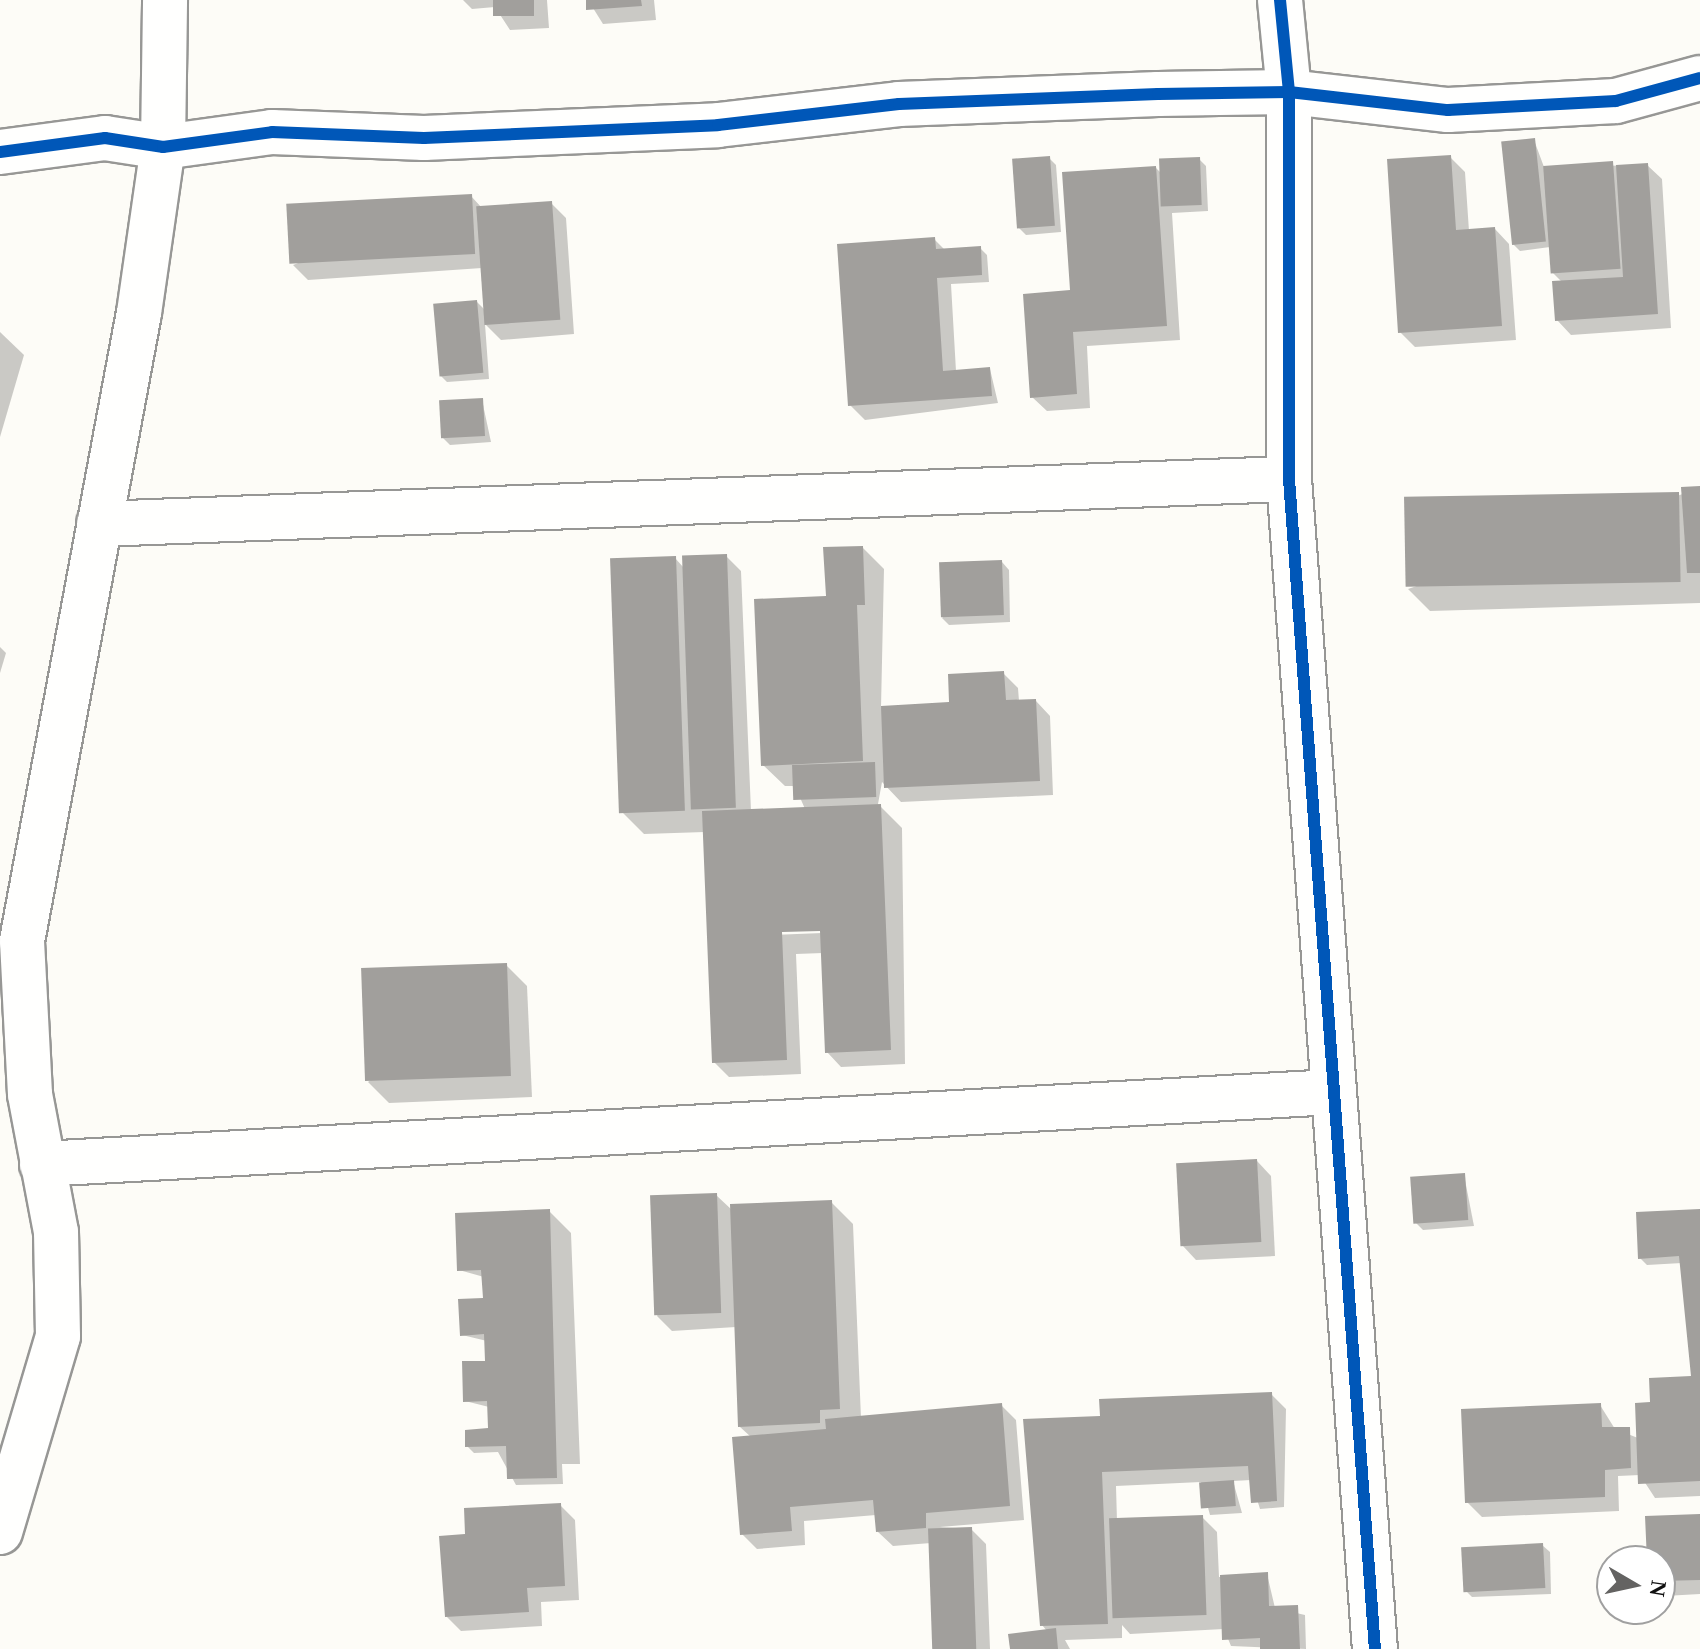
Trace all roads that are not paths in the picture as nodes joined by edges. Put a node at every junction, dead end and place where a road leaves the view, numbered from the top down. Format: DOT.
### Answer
graph roads {
  1 [pos="165,0"];
  2 [pos="1280,0"];
  3 [pos="1700,78"];
  4 [pos="1289,92"];
  5 [pos="163,147"];
  6 [pos="0,152"];
  7 [pos="1289,479"];
  8 [pos="99,524"];
  9 [pos="1334,1092"];
  10 [pos="42,1164"];
  11 [pos="0,1532"];
  12 [pos="1375,1649"];
  1 -- 5 [label="street"];
  2 -- 4 [label="street"];
  3 -- 4 [label="street"];
  4 -- 5 [label="street"];
  4 -- 7 [label="street"];
  5 -- 6 [label="street"];
  5 -- 8 [label="street"];
  7 -- 8 [label="street"];
  7 -- 9 [label="street"];
  8 -- 10 [label="street"];
  9 -- 10 [label="street"];
  9 -- 12 [label="street"];
  10 -- 11 [label="street"];
}
